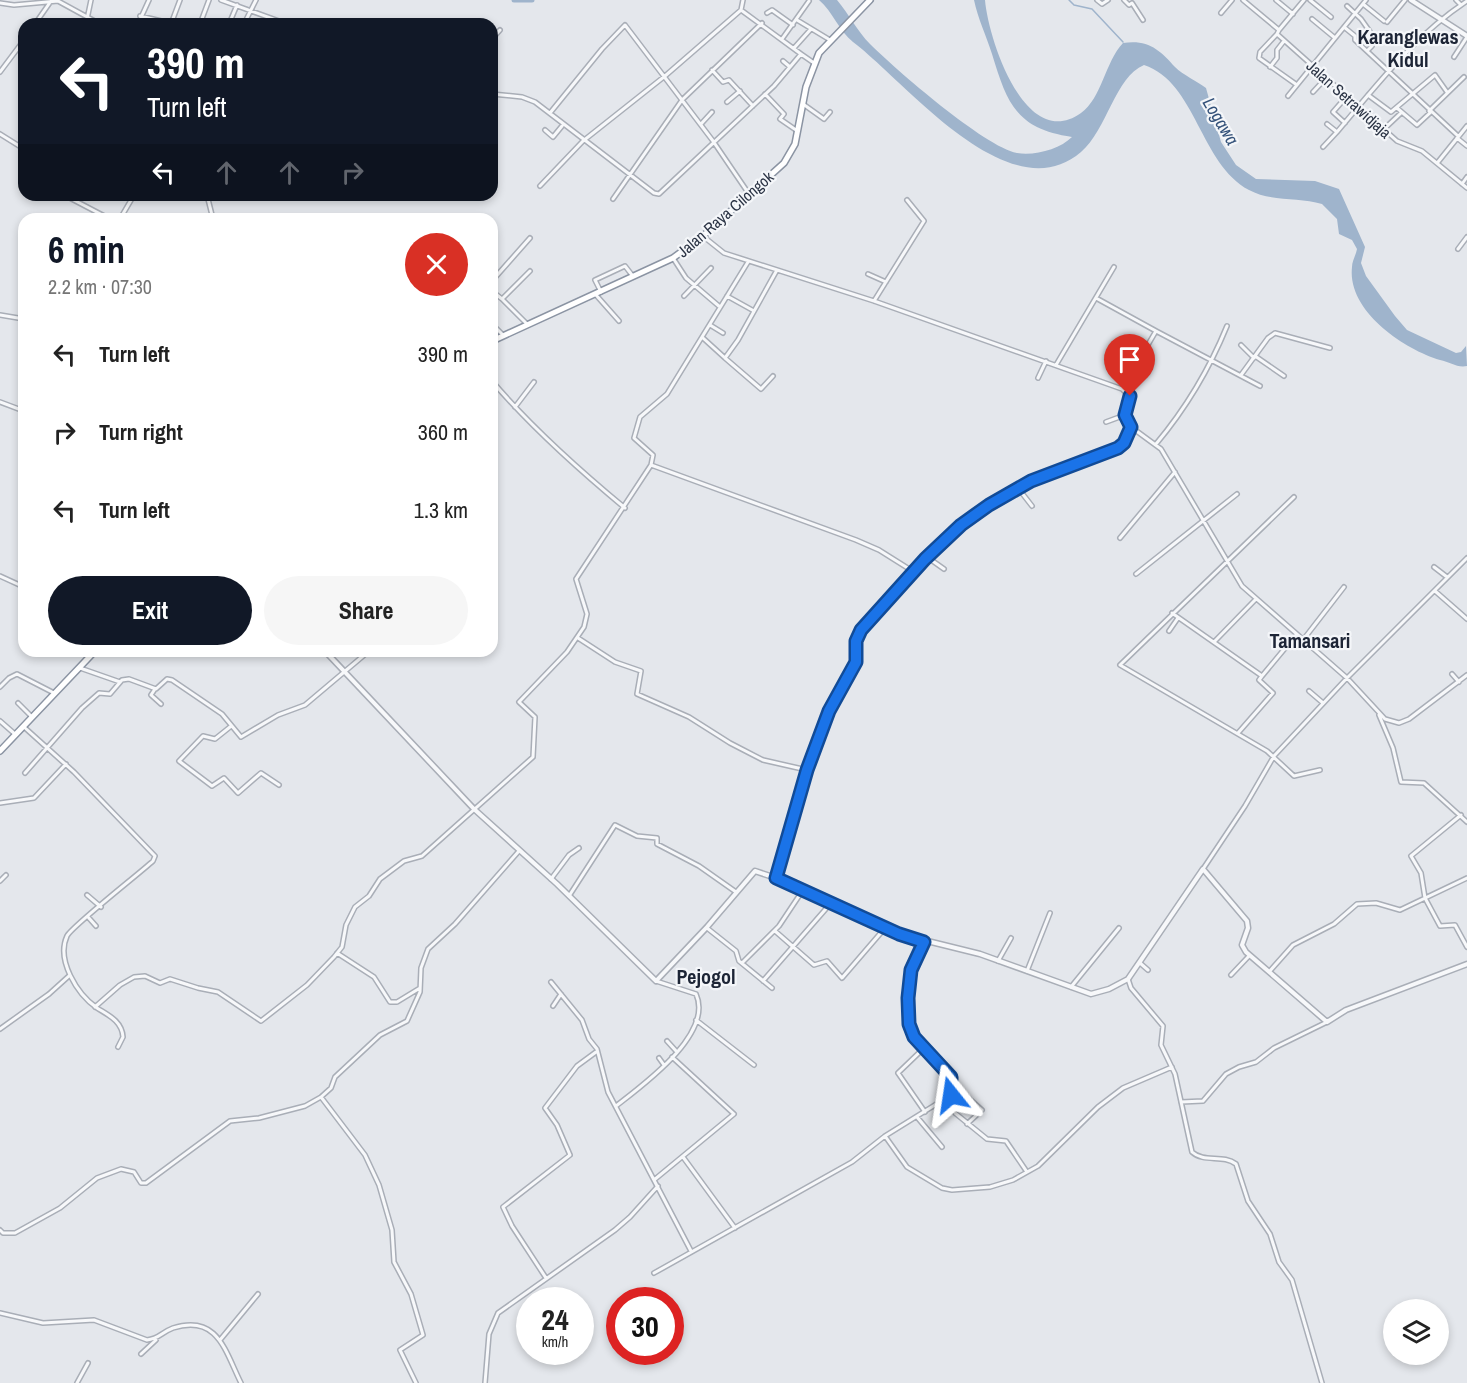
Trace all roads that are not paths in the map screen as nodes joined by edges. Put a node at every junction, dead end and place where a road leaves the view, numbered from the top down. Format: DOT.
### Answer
graph roads {
  1 [pos="51,0"];
  2 [pos="91,0"];
  3 [pos="180,0"];
  4 [pos="209,0"];
  5 [pos="221,0"];
  6 [pos="256,0"];
  7 [pos="743,0"];
  8 [pos="870,0"];
  9 [pos="1097,0"];
  10 [pos="1108,0"];
  11 [pos="1124,0"];
  12 [pos="1232,0"];
  13 [pos="1243,0"];
  14 [pos="1253,0"];
  15 [pos="1276,0"];
  16 [pos="1304,0"];
  17 [pos="1310,0"];
  18 [pos="1366,0"];
  19 [pos="1405,0"];
  20 [pos="1412,0"];
  21 [pos="1456,0"];
  22 [pos="809,1"];
  23 [pos="1134,1"];
  24 [pos="1467,1"];
  25 [pos="147,2"];
  26 [pos="0,3"];
  27 [pos="1363,4"];
  28 [pos="237,5"];
  29 [pos="1249,5"];
  30 [pos="1461,5"];
  31 [pos="1347,6"];
  32 [pos="251,10"];
  33 [pos="741,10"];
  34 [pos="766,13"];
  35 [pos="1221,13"];
  36 [pos="1355,13"];
  37 [pos="1293,14"];
  38 [pos="140,16"];
  39 [pos="89,17"];
  40 [pos="1331,17"];
  41 [pos="39,18"];
  42 [pos="148,18"];
  43 [pos="174,18"];
  44 [pos="202,18"];
  45 [pos="232,18"];
  46 [pos="247,18"];
  47 [pos="272,18"];
  48 [pos="1312,18"];
  49 [pos="796,20"];
  50 [pos="1143,20"];
  51 [pos="1441,20"];
  52 [pos="762,23"];
  53 [pos="793,25"];
  54 [pos="1344,27"];
  55 [pos="811,29"];
  56 [pos="500,30"];
  57 [pos="498,32"];
  58 [pos="1278,32"];
  59 [pos="1466,35"];
  60 [pos="1335,38"];
  61 [pos="782,39"];
  62 [pos="830,40"];
  63 [pos="1284,41"];
  64 [pos="18,48"];
  65 [pos="794,48"];
  66 [pos="1367,51"];
  67 [pos="801,54"];
  68 [pos="1454,57"];
  69 [pos="783,61"];
  70 [pos="814,63"];
  71 [pos="1270,66"];
  72 [pos="1312,66"];
  73 [pos="790,67"];
  74 [pos="1388,69"];
  75 [pos="712,70"];
  76 [pos="0,72"];
  77 [pos="665,76"];
  78 [pos="1465,77"];
  79 [pos="1326,78"];
  80 [pos="1297,85"];
  81 [pos="740,91"];
  82 [pos="1313,92"];
  83 [pos="1447,92"];
  84 [pos="765,94"];
  85 [pos="1412,94"];
  86 [pos="498,95"];
  87 [pos="1288,96"];
  88 [pos="1347,96"];
  89 [pos="1368,96"];
  90 [pos="682,100"];
  91 [pos="727,102"];
  92 [pos="803,104"];
  93 [pos="753,106"];
  94 [pos="1359,106"];
  95 [pos="1397,108"];
  96 [pos="1430,111"];
  97 [pos="712,112"];
  98 [pos="830,112"];
  99 [pos="1401,113"];
  100 [pos="550,114"];
  101 [pos="1345,123"];
  102 [pos="701,124"];
  103 [pos="1327,124"];
  104 [pos="563,125"];
  105 [pos="1467,126"];
  106 [pos="1384,129"];
  107 [pos="545,130"];
  108 [pos="798,131"];
  109 [pos="1337,132"];
  110 [pos="0,134"];
  111 [pos="1458,137"];
  112 [pos="583,141"];
  113 [pos="713,141"];
  114 [pos="18,145"];
  115 [pos="1467,146"];
  116 [pos="1323,147"];
  117 [pos="1438,162"];
  118 [pos="628,174"];
  119 [pos="1467,177"];
  120 [pos="1462,184"];
  121 [pos="540,186"];
  122 [pos="1467,188"];
  123 [pos="749,194"];
  124 [pos="613,199"];
  125 [pos="907,200"];
  126 [pos="77,201"];
  127 [pos="101,213"];
  128 [pos="703,236"];
  129 [pos="1467,237"];
  130 [pos="530,238"];
  131 [pos="1458,249"];
  132 [pos="673,258"];
  133 [pos="748,262"];
  134 [pos="1114,267"];
  135 [pos="711,268"];
  136 [pos="777,270"];
  137 [pos="530,271"];
  138 [pos="498,274"];
  139 [pos="868,274"];
  140 [pos="633,279"];
  141 [pos="886,282"];
  142 [pos="695,285"];
  143 [pos="599,294"];
  144 [pos="498,296"];
  145 [pos="684,296"];
  146 [pos="727,296"];
  147 [pos="1096,298"];
  148 [pos="502,299"];
  149 [pos="874,301"];
  150 [pos="720,307"];
  151 [pos="754,311"];
  152 [pos="0,315"];
  153 [pos="18,318"];
  154 [pos="619,321"];
  155 [pos="710,325"];
  156 [pos="528,326"];
  157 [pos="1227,326"];
  158 [pos="1155,328"];
  159 [pos="498,330"];
  160 [pos="723,333"];
  161 [pos="504,336"];
  162 [pos="498,338"];
  163 [pos="703,338"];
  164 [pos="1241,345"];
  165 [pos="1330,348"];
  166 [pos="1254,357"];
  167 [pos="725,358"];
  168 [pos="1046,361"];
  169 [pos="1213,361"];
  170 [pos="1056,365"];
  171 [pos="1241,375"];
  172 [pos="773,376"];
  173 [pos="1284,376"];
  174 [pos="1038,378"];
  175 [pos="534,382"];
  176 [pos="1260,386"];
  177 [pos="1122,389"];
  178 [pos="498,390"];
  179 [pos="0,402"];
  180 [pos="515,407"];
  181 [pos="18,409"];
  182 [pos="1125,415"];
  183 [pos="1107,422"];
  184 [pos="1131,427"];
  185 [pos="1156,444"];
  186 [pos="651,465"];
  187 [pos="1175,472"];
  188 [pos="1018,488"];
  189 [pos="1237,494"];
  190 [pos="1294,497"];
  191 [pos="1032,506"];
  192 [pos="625,508"];
  193 [pos="1202,521"];
  194 [pos="1120,538"];
  195 [pos="927,557"];
  196 [pos="1467,558"];
  197 [pos="1227,562"];
  198 [pos="1434,567"];
  199 [pos="944,569"];
  200 [pos="914,572"];
  201 [pos="1136,574"];
  202 [pos="0,576"];
  203 [pos="1447,577"];
  204 [pos="18,584"];
  205 [pos="1344,587"];
  206 [pos="1435,591"];
  207 [pos="1255,600"];
  208 [pos="1172,613"];
  209 [pos="1178,618"];
  210 [pos="1467,619"];
  211 [pos="1169,631"];
  212 [pos="1296,635"];
  213 [pos="578,638"];
  214 [pos="1303,640"];
  215 [pos="1214,642"];
  216 [pos="90,657"];
  217 [pos="331,657"];
  218 [pos="362,657"];
  219 [pos="80,668"];
  220 [pos="344,671"];
  221 [pos="1452,674"];
  222 [pos="1467,675"];
  223 [pos="1262,676"];
  224 [pos="1347,678"];
  225 [pos="120,682"];
  226 [pos="1459,682"];
  227 [pos="0,687"];
  228 [pos="155,689"];
  229 [pos="1309,691"];
  230 [pos="55,693"];
  231 [pos="18,703"];
  232 [pos="1323,703"];
  233 [pos="161,704"];
  234 [pos="1378,713"];
  235 [pos="33,717"];
  236 [pos="0,721"];
  237 [pos="24,726"];
  238 [pos="231,726"];
  239 [pos="1238,733"];
  240 [pos="16,735"];
  241 [pos="47,747"];
  242 [pos="0,751"];
  243 [pos="1274,756"];
  244 [pos="66,764"];
  245 [pos="807,770"];
  246 [pos="1320,770"];
  247 [pos="25,773"];
  248 [pos="279,785"];
  249 [pos="0,803"];
  250 [pos="474,809"];
  251 [pos="1461,815"];
  252 [pos="1467,822"];
  253 [pos="579,848"];
  254 [pos="519,851"];
  255 [pos="1203,869"];
  256 [pos="6,875"];
  257 [pos="776,878"];
  258 [pos="1467,878"];
  259 [pos="551,879"];
  260 [pos="0,881"];
  261 [pos="803,890"];
  262 [pos="736,892"];
  263 [pos="87,895"];
  264 [pos="569,896"];
  265 [pos="1425,898"];
  266 [pos="831,903"];
  267 [pos="101,907"];
  268 [pos="1050,914"];
  269 [pos="88,917"];
  270 [pos="96,926"];
  271 [pos="707,927"];
  272 [pos="885,928"];
  273 [pos="1119,928"];
  274 [pos="774,931"];
  275 [pos="1011,938"];
  276 [pos="924,942"];
  277 [pos="793,946"];
  278 [pos="1467,947"];
  279 [pos="338,953"];
  280 [pos="1249,956"];
  281 [pos="998,961"];
  282 [pos="742,963"];
  283 [pos="1140,963"];
  284 [pos="1467,964"];
  285 [pos="1148,970"];
  286 [pos="1026,972"];
  287 [pos="1268,973"];
  288 [pos="70,975"];
  289 [pos="1231,975"];
  290 [pos="1128,979"];
  291 [pos="656,981"];
  292 [pos="763,981"];
  293 [pos="550,982"];
  294 [pos="1071,987"];
  295 [pos="420,988"];
  296 [pos="772,988"];
  297 [pos="561,994"];
  298 [pos="553,1006"];
  299 [pos="95,1007"];
  300 [pos="696,1020"];
  301 [pos="1327,1022"];
  302 [pos="0,1029"];
  303 [pos="667,1041"];
  304 [pos="118,1047"];
  305 [pos="924,1048"];
  306 [pos="596,1052"];
  307 [pos="677,1052"];
  308 [pos="672,1057"];
  309 [pos="659,1058"];
  310 [pos="664,1065"];
  311 [pos="754,1065"];
  312 [pos="1173,1067"];
  313 [pos="951,1095"];
  314 [pos="321,1097"];
  315 [pos="1181,1102"];
  316 [pos="616,1106"];
  317 [pos="952,1107"];
  318 [pos="925,1112"];
  319 [pos="917,1117"];
  320 [pos="967,1124"];
  321 [pos="885,1136"];
  322 [pos="942,1147"];
  323 [pos="683,1156"];
  324 [pos="1027,1172"];
  325 [pos="654,1180"];
  326 [pos="658,1186"];
  327 [pos="735,1228"];
  328 [pos="0,1230"];
  329 [pos="691,1251"];
  330 [pos="654,1273"];
  331 [pos="546,1278"];
  332 [pos="258,1294"];
  333 [pos="0,1313"];
  334 [pos="157,1338"];
  335 [pos="220,1340"];
  336 [pos="141,1354"];
  337 [pos="88,1363"];
  338 [pos="77,1383"];
  339 [pos="241,1383"];
  340 [pos="416,1383"];
  341 [pos="485,1383"];
  342 [pos="1322,1383"];
  1 -- 26 [label="street"];
  1 -- 39 [label="street"];
  1 -- 41 [label="street"];
  2 -- 39 [label="street"];
  3 -- 43 [label="street"];
  4 -- 44 [label="street"];
  5 -- 28 [label="street"];
  6 -- 32 [label="street"];
  7 -- 33 [label="street"];
  8 -- 62 [label="highway, Jalan Raya Cilongok"];
  9 -- 10 [label="street"];
  11 -- 23 [label="street"];
  12 -- 35 [label="street"];
  13 -- 29 [label="street, Jalan Setrawidjaja"];
  14 -- 29 [label="street"];
  15 -- 37 [label="street"];
  16 -- 37 [label="street"];
  17 -- 40 [label="street"];
  18 -- 27 [label="street"];
  19 -- 27 [label="street"];
  20 -- 51 [label="street"];
  21 -- 30 [label="street"];
  22 -- 49 [label="street"];
  23 -- 50 [label="street"];
  24 -- 30 [label="street"];
  25 -- 38 [label="street"];
  27 -- 36 [label="street"];
  28 -- 32 [label="street"];
  28 -- 45 [label="street"];
  29 -- 58 [label="street, Jalan Setrawidjaja"];
  30 -- 51 [label="street"];
  31 -- 36 [label="street"];
  32 -- 46 [label="street"];
  32 -- 47 [label="street"];
  33 -- 52 [label="street"];
  33 -- 77 [label="street"];
  34 -- 53 [label="street"];
  36 -- 54 [label="street"];
  36 -- 66 [label="street"];
  37 -- 58 [label="street"];
  38 -- 42 [label="street"];
  48 -- 60 [label="street"];
  49 -- 53 [label="street"];
  49 -- 55 [label="street"];
  51 -- 59 [label="street"];
  51 -- 74 [label="street"];
  52 -- 61 [label="street"];
  52 -- 75 [label="street"];
  53 -- 61 [label="street"];
  54 -- 60 [label="street"];
  54 -- 66 [label="street"];
  55 -- 62 [label="street"];
  55 -- 65 [label="street"];
  56 -- 57 [label="street"];
  58 -- 63 [label="street, Jalan Setrawidjaja"];
  58 -- 71 [label="street"];
  59 -- 68 [label="street"];
  60 -- 72 [label="street"];
  61 -- 65 [label="street"];
  62 -- 70 [label="highway, Jalan Raya Cilongok"];
  63 -- 71 [label="street"];
  63 -- 72 [label="street, Jalan Setrawidjaja"];
  64 -- 76 [label="street"];
  65 -- 67 [label="street"];
  66 -- 74 [label="street"];
  67 -- 70 [label="street"];
  67 -- 73 [label="street"];
  69 -- 73 [label="street"];
  70 -- 92 [label="highway, Jalan Raya Cilongok"];
  71 -- 80 [label="street"];
  72 -- 79 [label="street, Jalan Setrawidjaja"];
  72 -- 80 [label="street"];
  73 -- 84 [label="street"];
  74 -- 85 [label="street"];
  74 -- 89 [label="street"];
  75 -- 81 [label="street"];
  75 -- 90 [label="street"];
  77 -- 90 [label="street"];
  77 -- 100 [label="street"];
  77 -- 112 [label="street"];
  78 -- 83 [label="street"];
  79 -- 82 [label="street"];
  79 -- 88 [label="street, Jalan Setrawidjaja"];
  80 -- 87 [label="street"];
  81 -- 91 [label="street"];
  81 -- 93 [label="street"];
  83 -- 85 [label="street"];
  83 -- 96 [label="street"];
  84 -- 93 [label="street"];
  84 -- 108 [label="street"];
  85 -- 95 [label="street"];
  85 -- 96 [label="street"];
  86 -- 100 [label="street"];
  88 -- 94 [label="street, Jalan Setrawidjaja"];
  88 -- 101 [label="street"];
  89 -- 94 [label="street"];
  89 -- 95 [label="street"];
  90 -- 102 [label="street"];
  90 -- 118 [label="street"];
  92 -- 98 [label="street"];
  92 -- 108 [label="highway, Jalan Raya Cilongok"];
  93 -- 113 [label="street"];
  94 -- 101 [label="street"];
  94 -- 106 [label="street, Jalan Setrawidjaja"];
  95 -- 99 [label="street"];
  96 -- 99 [label="street"];
  96 -- 111 [label="street"];
  97 -- 102 [label="street"];
  99 -- 106 [label="street"];
  100 -- 104 [label="street"];
  101 -- 109 [label="street"];
  102 -- 113 [label="street"];
  103 -- 109 [label="street"];
  104 -- 107 [label="street"];
  104 -- 112 [label="street"];
  105 -- 111 [label="street"];
  106 -- 117 [label="street, Jalan Setrawidjaja"];
  108 -- 123 [label="highway, Jalan Raya Cilongok"];
  109 -- 116 [label="street"];
  110 -- 114 [label="street"];
  111 -- 115 [label="street"];
  111 -- 117 [label="street"];
  112 -- 118 [label="street"];
  112 -- 121 [label="street"];
  113 -- 118 [label="street"];
  113 -- 123 [label="street"];
  117 -- 120 [label="street, Jalan Setrawidjaja"];
  118 -- 124 [label="street"];
  119 -- 120 [label="street"];
  120 -- 122 [label="street, Jalan Setrawidjaja"];
  123 -- 128 [label="highway, Jalan Raya Cilongok"];
  125 -- 141 [label="street"];
  126 -- 127 [label="street"];
  128 -- 132 [label="highway, Jalan Raya Cilongok"];
  128 -- 133 [label="street"];
  129 -- 131 [label="street"];
  130 -- 138 [label="street"];
  132 -- 140 [label="highway, Jalan Raya Cilongok"];
  132 -- 142 [label="street"];
  133 -- 136 [label="street"];
  133 -- 146 [label="street"];
  134 -- 147 [label="street"];
  135 -- 142 [label="street"];
  136 -- 149 [label="street"];
  136 -- 151 [label="street"];
  137 -- 148 [label="street"];
  139 -- 141 [label="street"];
  140 -- 143 [label="highway, Jalan Raya Cilongok"];
  140 -- 143 [label="street"];
  141 -- 149 [label="street"];
  142 -- 145 [label="street"];
  142 -- 150 [label="street"];
  143 -- 154 [label="street"];
  143 -- 156 [label="highway, Jalan Raya Cilongok"];
  144 -- 148 [label="street"];
  146 -- 150 [label="street"];
  146 -- 151 [label="street"];
  147 -- 158 [label="street"];
  147 -- 170 [label="street"];
  148 -- 156 [label="street"];
  149 -- 168 [label="street"];
  150 -- 155 [label="street"];
  151 -- 167 [label="street"];
  152 -- 153 [label="street"];
  155 -- 160 [label="street"];
  155 -- 163 [label="street"];
  156 -- 161 [label="highway, Jalan Raya Cilongok"];
  157 -- 169 [label="street"];
  158 -- 169 [label="street"];
  158 -- 177 [label="street"];
  159 -- 161 [label="street"];
  161 -- 162 [label="highway, Jalan Raya Cilongok"];
  163 -- 167 [label="street"];
  163 -- 186 [label="street"];
  164 -- 166 [label="street"];
  165 -- 166 [label="street"];
  166 -- 171 [label="street"];
  166 -- 173 [label="street"];
  167 -- 172 [label="street"];
  168 -- 170 [label="street"];
  168 -- 174 [label="street"];
  169 -- 171 [label="street"];
  169 -- 185 [label="street"];
  170 -- 177 [label="street"];
  171 -- 176 [label="street"];
  175 -- 180 [label="street"];
  177 -- 182 [label="street"];
  178 -- 180 [label="street"];
  179 -- 181 [label="street"];
  180 -- 192 [label="street"];
  182 -- 183 [label="street"];
  182 -- 184 [label="street"];
  184 -- 185 [label="street"];
  184 -- 188 [label="street"];
  185 -- 187 [label="street"];
  186 -- 192 [label="street"];
  186 -- 200 [label="street"];
  187 -- 193 [label="street"];
  187 -- 194 [label="street"];
  188 -- 191 [label="street"];
  188 -- 195 [label="street"];
  189 -- 193 [label="street"];
  190 -- 197 [label="street"];
  192 -- 213 [label="street"];
  193 -- 197 [label="street"];
  193 -- 201 [label="street"];
  195 -- 199 [label="street"];
  195 -- 200 [label="street"];
  196 -- 203 [label="street"];
  197 -- 207 [label="street"];
  197 -- 208 [label="street"];
  198 -- 203 [label="street"];
  200 -- 245 [label="street"];
  202 -- 204 [label="street"];
  203 -- 206 [label="street"];
  205 -- 214 [label="street"];
  206 -- 210 [label="street"];
  206 -- 224 [label="street"];
  207 -- 212 [label="street"];
  207 -- 215 [label="street"];
  208 -- 209 [label="street"];
  208 -- 239 [label="street"];
  209 -- 211 [label="street"];
  209 -- 215 [label="street"];
  212 -- 214 [label="street"];
  212 -- 223 [label="street"];
  213 -- 245 [label="street"];
  213 -- 250 [label="street"];
  214 -- 224 [label="street"];
  215 -- 223 [label="street"];
  216 -- 219 [label="highway"];
  217 -- 220 [label="street"];
  218 -- 220 [label="street"];
  219 -- 225 [label="street"];
  219 -- 230 [label="highway"];
  220 -- 238 [label="street"];
  220 -- 250 [label="street"];
  221 -- 226 [label="street"];
  222 -- 226 [label="street"];
  223 -- 239 [label="street"];
  224 -- 232 [label="street"];
  224 -- 234 [label="street"];
  225 -- 228 [label="street"];
  225 -- 241 [label="street"];
  226 -- 234 [label="street"];
  227 -- 230 [label="street"];
  228 -- 233 [label="street"];
  228 -- 238 [label="street"];
  229 -- 232 [label="street"];
  230 -- 235 [label="highway"];
  231 -- 235 [label="street"];
  232 -- 243 [label="street"];
  234 -- 251 [label="street"];
  235 -- 237 [label="highway"];
  236 -- 240 [label="street"];
  237 -- 240 [label="highway"];
  237 -- 241 [label="street"];
  238 -- 248 [label="street"];
  239 -- 243 [label="street"];
  240 -- 242 [label="highway"];
  241 -- 244 [label="street"];
  241 -- 247 [label="street"];
  243 -- 246 [label="street"];
  243 -- 255 [label="street"];
  244 -- 249 [label="street"];
  244 -- 267 [label="street"];
  245 -- 257 [label="street"];
  250 -- 254 [label="street"];
  250 -- 279 [label="street"];
  251 -- 252 [label="street"];
  251 -- 265 [label="street"];
  253 -- 259 [label="street"];
  254 -- 259 [label="street"];
  254 -- 295 [label="street"];
  255 -- 280 [label="street"];
  255 -- 283 [label="street"];
  256 -- 260 [label="street"];
  257 -- 261 [label="street"];
  257 -- 262 [label="street"];
  258 -- 265 [label="street"];
  259 -- 264 [label="street"];
  261 -- 266 [label="street"];
  261 -- 274 [label="street"];
  262 -- 264 [label="street"];
  262 -- 271 [label="street"];
  263 -- 267 [label="street"];
  264 -- 291 [label="street"];
  265 -- 278 [label="street"];
  265 -- 287 [label="street"];
  266 -- 272 [label="street"];
  266 -- 277 [label="street"];
  267 -- 269 [label="street"];
  268 -- 286 [label="street"];
  269 -- 270 [label="street"];
  269 -- 288 [label="street"];
  271 -- 282 [label="street"];
  271 -- 291 [label="street"];
  272 -- 276 [label="street"];
  272 -- 277 [label="street"];
  273 -- 294 [label="street"];
  274 -- 277 [label="street"];
  274 -- 282 [label="street"];
  275 -- 281 [label="street"];
  276 -- 281 [label="street"];
  276 -- 305 [label="street"];
  277 -- 292 [label="street"];
  279 -- 295 [label="street"];
  279 -- 299 [label="street"];
  280 -- 287 [label="street"];
  280 -- 289 [label="street"];
  281 -- 286 [label="street"];
  282 -- 292 [label="street"];
  283 -- 285 [label="street"];
  283 -- 290 [label="street"];
  284 -- 301 [label="street"];
  286 -- 294 [label="street"];
  287 -- 301 [label="street"];
  288 -- 299 [label="street"];
  288 -- 302 [label="street"];
  290 -- 294 [label="street"];
  290 -- 312 [label="street"];
  291 -- 300 [label="street"];
  292 -- 296 [label="street"];
  293 -- 297 [label="street"];
  295 -- 314 [label="street"];
  297 -- 298 [label="street"];
  297 -- 306 [label="street"];
  299 -- 304 [label="street"];
  300 -- 307 [label="street"];
  300 -- 311 [label="street"];
  301 -- 315 [label="street"];
  303 -- 307 [label="street"];
  305 -- 313 [label="street"];
  305 -- 318 [label="street"];
  306 -- 316 [label="street"];
  306 -- 331 [label="street"];
  307 -- 308 [label="street"];
  308 -- 310 [label="street"];
  308 -- 323 [label="street"];
  309 -- 310 [label="street"];
  310 -- 316 [label="street"];
  312 -- 315 [label="street"];
  312 -- 324 [label="street"];
  313 -- 317 [label="street"];
  313 -- 318 [label="street"];
  314 -- 328 [label="street"];
  314 -- 340 [label="street"];
  315 -- 342 [label="street"];
  316 -- 325 [label="street"];
  317 -- 320 [label="street"];
  317 -- 320 [label="street"];
  318 -- 319 [label="street"];
  319 -- 321 [label="street"];
  319 -- 322 [label="street"];
  320 -- 324 [label="street"];
  321 -- 324 [label="street"];
  321 -- 327 [label="street"];
  323 -- 325 [label="street"];
  323 -- 327 [label="street"];
  325 -- 326 [label="street"];
  326 -- 329 [label="street"];
  326 -- 331 [label="street"];
  327 -- 329 [label="street"];
  329 -- 330 [label="street"];
  331 -- 341 [label="street"];
  332 -- 335 [label="street"];
  333 -- 334 [label="street"];
  334 -- 335 [label="street"];
  334 -- 336 [label="street"];
  335 -- 339 [label="street"];
  337 -- 338 [label="street"];
}
